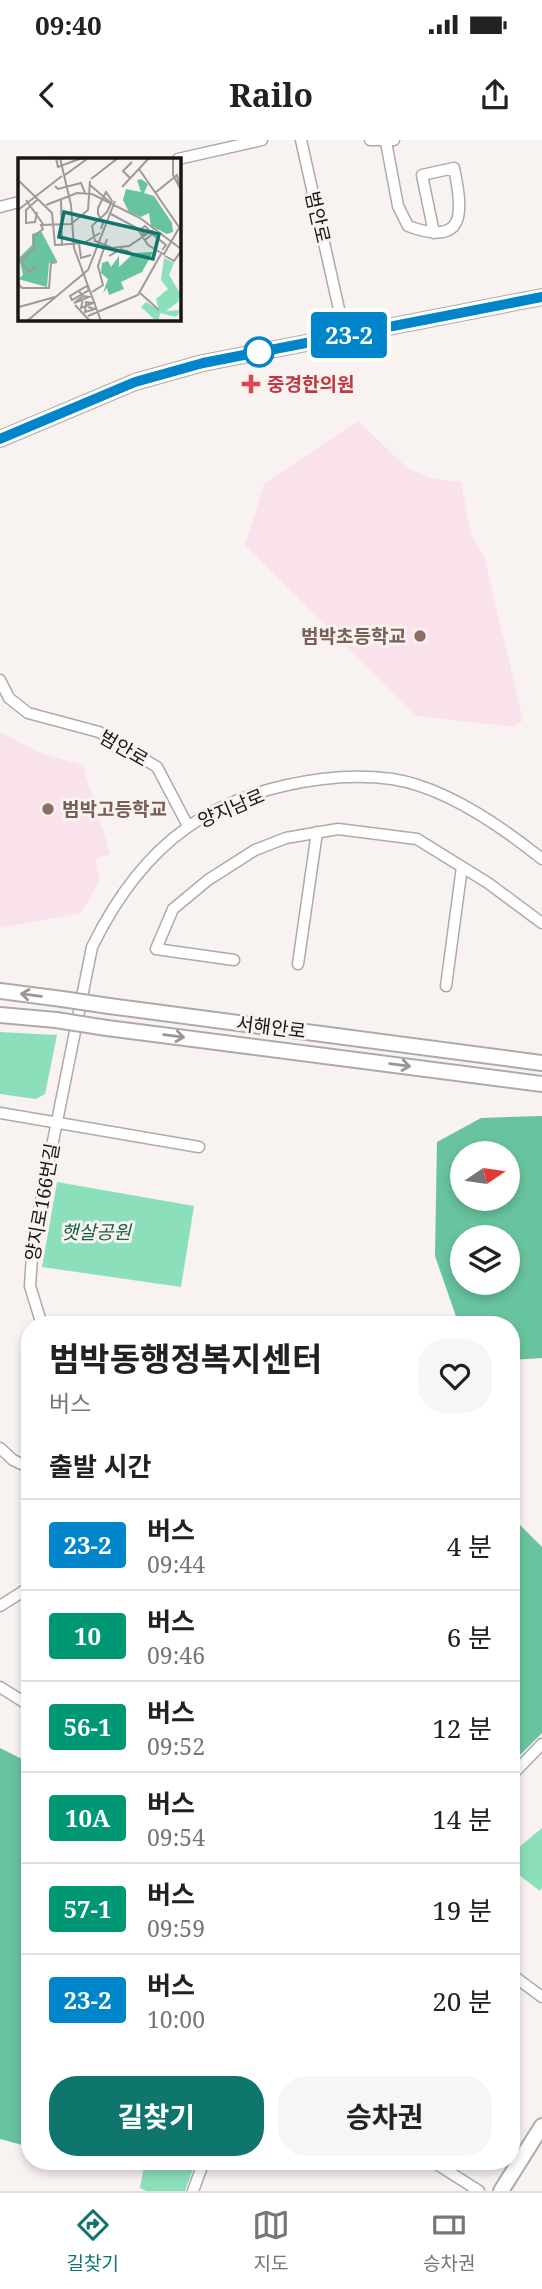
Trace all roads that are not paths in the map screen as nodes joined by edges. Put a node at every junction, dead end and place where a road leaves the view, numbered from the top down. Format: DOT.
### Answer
graph roads {
  1 [pos="262,140"];
  2 [pos="301,140"];
  3 [pos="370,140"];
  4 [pos="390,141"];
  5 [pos="180,159"];
  6 [pos="18,202"];
  7 [pos="0,207"];
  8 [pos="434,233"];
  9 [pos="542,297"];
  10 [pos="345,336"];
  11 [pos="0,439"];
  12 [pos="0,680"];
  13 [pos="188,826"];
  14 [pos="317,832"];
  15 [pos="542,859"];
  16 [pos="462,867"];
  17 [pos="542,923"];
  18 [pos="234,960"];
  19 [pos="298,964"];
  20 [pos="446,986"];
  21 [pos="0,991"];
  22 [pos="0,1015"];
  23 [pos="542,1063"];
  24 [pos="542,1083"];
  25 [pos="0,1112"];
  26 [pos="57,1120"];
  27 [pos="199,1147"];
  28 [pos="39,1316"];
  29 [pos="0,1448"];
  30 [pos="21,1464"];
  31 [pos="21,1593"];
  32 [pos="0,1606"];
  33 [pos="0,1687"];
  34 [pos="21,1700"];
  35 [pos="542,1744"];
  36 [pos="520,1767"];
  37 [pos="520,1981"];
  38 [pos="542,1997"];
  39 [pos="542,2126"];
  40 [pos="520,2161"];
  41 [pos="201,2170"];
  42 [pos="446,2170"];
  43 [pos="514,2170"];
  44 [pos="193,2191"];
  45 [pos="479,2191"];
  46 [pos="501,2191"];
  1 -- 5 [label="street"];
  2 -- 10 [label="street, 범안로"];
  3 -- 4 [label="street"];
  4 -- 8 [label="street"];
  6 -- 7 [label="street"];
  8 -- 8 [label="street"];
  9 -- 10 [label="main road"];
  10 -- 11 [label="main road"];
  12 -- 13 [label="street, 범안로"];
  13 -- 15 [label="street, 양지남로"];
  13 -- 26 [label="street, 양지남로"];
  14 -- 16 [label="street"];
  14 -- 18 [label="street"];
  14 -- 19 [label="street"];
  16 -- 17 [label="street"];
  16 -- 20 [label="street"];
  23 -- 21 [label="main road, 서해안로, one-way, bridge"];
  22 -- 24 [label="main road, 서해안로, one-way, bridge"];
  25 -- 26 [label="street"];
  26 -- 27 [label="street"];
  26 -- 28 [label="street, 양지로166번길"];
  29 -- 30 [label="street"];
  31 -- 32 [label="street"];
  33 -- 34 [label="street"];
  35 -- 36 [label="street"];
  37 -- 38 [label="street"];
  39 -- 40 [label="main road"];
  41 -- 44 [label="street"];
  42 -- 45 [label="street"];
  43 -- 46 [label="main road"];
}
